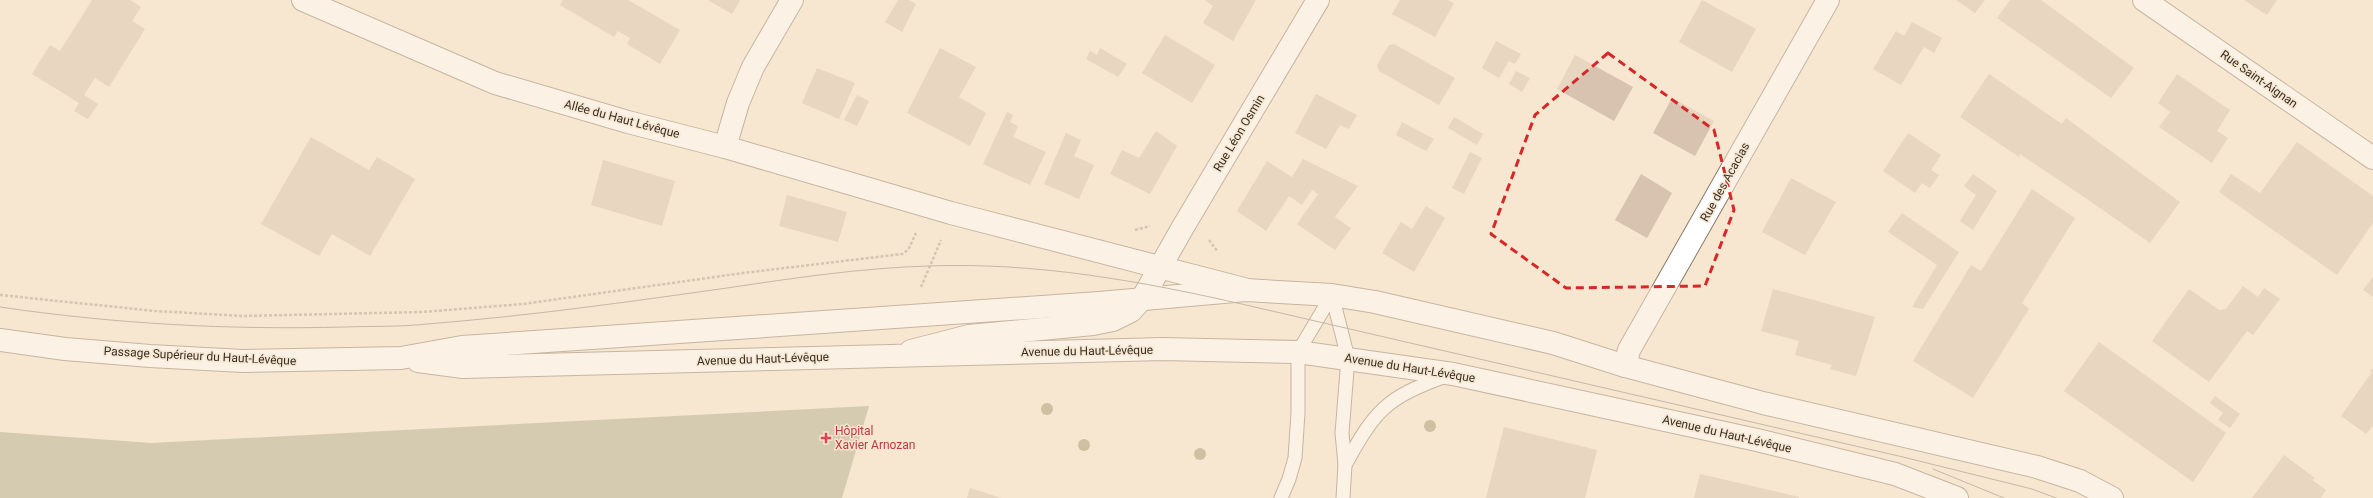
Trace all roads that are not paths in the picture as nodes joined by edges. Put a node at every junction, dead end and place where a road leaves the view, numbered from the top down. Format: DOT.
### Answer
graph roads {
  1 [pos="303,0"];
  2 [pos="792,0"];
  3 [pos="1318,0"];
  4 [pos="1828,0"];
  5 [pos="2144,0"];
  6 [pos="725,147"];
  7 [pos="2373,158"];
  8 [pos="1161,268"];
  9 [pos="1246,290"];
  10 [pos="1332,295"];
  11 [pos="1142,299"];
  12 [pos="0,340"];
  13 [pos="1298,352"];
  14 [pos="896,355"];
  15 [pos="401,358"];
  16 [pos="1348,358"];
  17 [pos="1625,366"];
  18 [pos="1453,374"];
  19 [pos="1345,465"];
  20 [pos="1281,498"];
  21 [pos="1343,498"];
  22 [pos="1957,498"];
  23 [pos="2112,498"];
  1 -- 6 [label="main road, Allée du Haut Lévêque"];
  2 -- 6 [label="main road"];
  3 -- 8 [label="main road, Rue Léon Osmin"];
  4 -- 17 [label="main road, Rue des Acacias"];
  5 -- 7 [label="main road, Rue Saint-Aignan"];
  6 -- 8 [label="main road, Allée du Haut Lévêque"];
  8 -- 9 [label="main road"];
  8 -- 11 [label="main road, Rue Léon Osmin"];
  9 -- 10 [label="main road"];
  9 -- 11 [label="main road"];
  10 -- 13 [label="lane"];
  10 -- 16 [label="lane"];
  10 -- 17 [label="main road"];
  11 -- 14 [label="main road, Rue Léon Osmin"];
  11 -- 15 [label="main road"];
  12 -- 15 [label="main road, Passage Supérieur du Haut-Lévêque"];
  13 -- 14 [label="main road, Avenue du Haut-Lévêque"];
  13 -- 16 [label="main road, Avenue du Haut-Lévêque"];
  13 -- 20 [label="lane"];
  14 -- 15 [label="main road, Avenue du Haut-Lévêque"];
  16 -- 18 [label="main road, Avenue du Haut-Lévêque"];
  16 -- 19 [label="lane"];
  17 -- 23 [label="main road"];
  18 -- 19 [label="lane"];
  18 -- 22 [label="main road, Avenue du Haut-Lévêque"];
  19 -- 21 [label="lane"];
}
